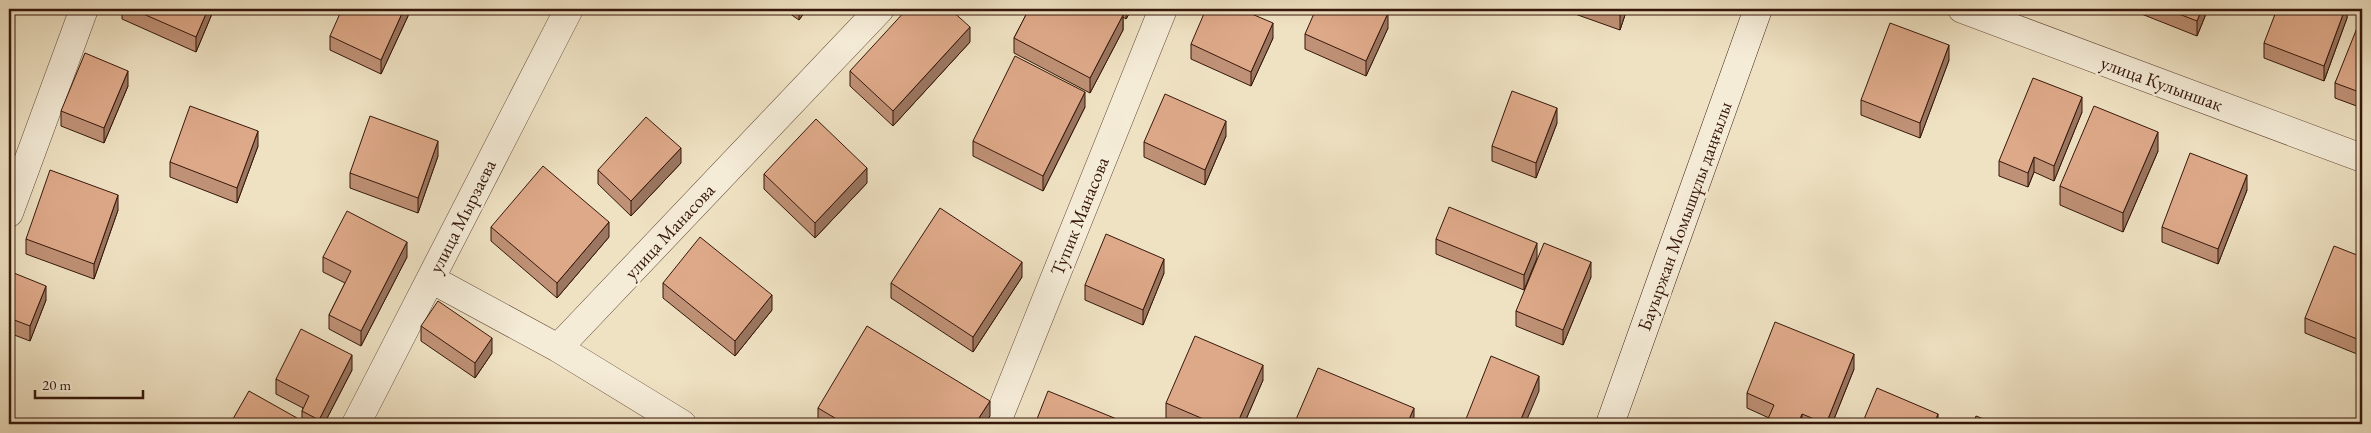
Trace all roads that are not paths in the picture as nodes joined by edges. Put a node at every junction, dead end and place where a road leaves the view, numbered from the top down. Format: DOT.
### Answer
graph roads {
  1 [pos="84,9"];
  2 [pos="569,9"];
  3 [pos="880,9"];
  4 [pos="1163,9"];
  5 [pos="1758,9"];
  6 [pos="1962,9"];
  7 [pos="2362,158"];
  8 [pos="9,213"];
  9 [pos="430,279"];
  10 [pos="558,348"];
  11 [pos="356,424"];
  12 [pos="682,424"];
  13 [pos="996,424"];
  14 [pos="1610,424"];
  1 -- 8 [label="street"];
  2 -- 9 [label="street, улица Мырзаева"];
  3 -- 10 [label="street, улица Манасова"];
  4 -- 13 [label="street, Тупик Манасова"];
  5 -- 14 [label="street, Бауыржан Момышұлы даңғылы"];
  6 -- 7 [label="street, улица Кулыншак"];
  9 -- 10 [label="street"];
  9 -- 11 [label="street, улица Мырзаева"];
  10 -- 12 [label="street"];
}
